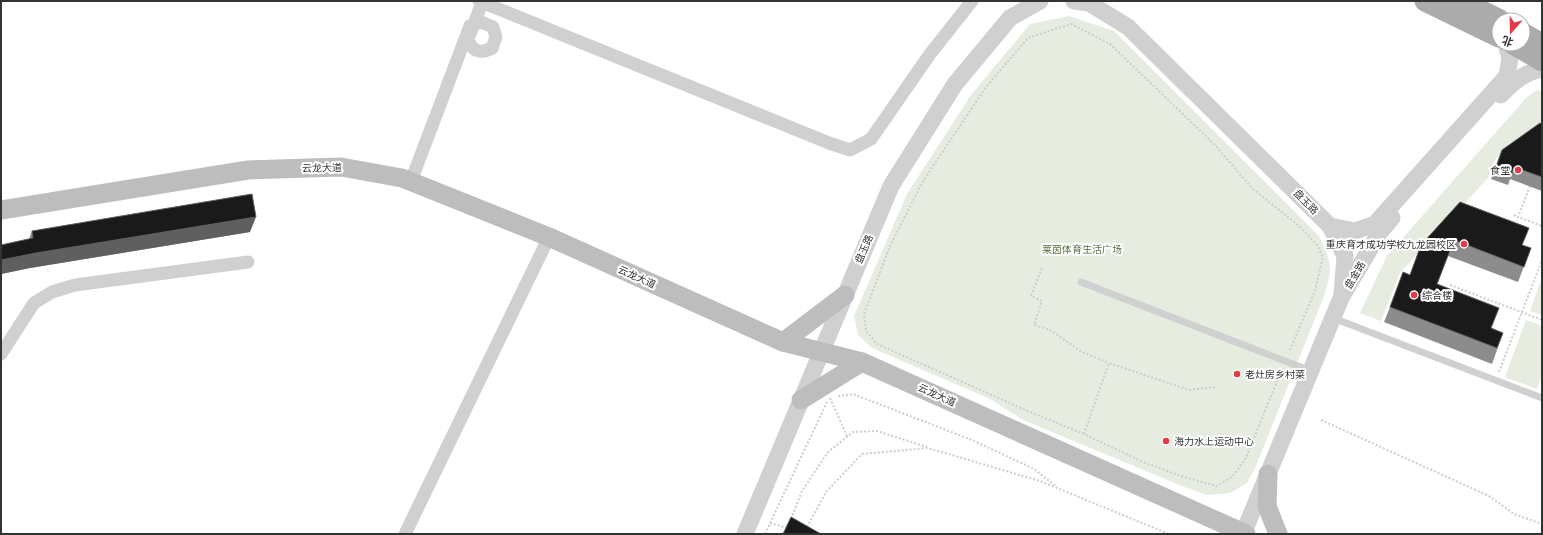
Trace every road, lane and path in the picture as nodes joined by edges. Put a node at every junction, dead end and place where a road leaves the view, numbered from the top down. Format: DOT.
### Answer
graph roads {
  1 [pos="972,1"];
  2 [pos="1040,1"];
  3 [pos="1074,1"];
  4 [pos="1425,1"];
  5 [pos="1462,1"];
  6 [pos="480,2"];
  7 [pos="1491,16"];
  8 [pos="1491,33"];
  9 [pos="1531,38"];
  10 [pos="1542,44"];
  11 [pos="1508,52"];
  12 [pos="1527,52"];
  13 [pos="1542,61"];
  14 [pos="1542,69"];
  15 [pos="411,181"];
  16 [pos="1530,186"];
  17 [pos="1,210"];
  18 [pos="1514,216"];
  19 [pos="1518,217"];
  20 [pos="1330,226"];
  21 [pos="1542,226"];
  22 [pos="549,237"];
  23 [pos="1542,260"];
  24 [pos="248,262"];
  25 [pos="1042,268"];
  26 [pos="1082,282"];
  27 [pos="1450,285"];
  28 [pos="845,295"];
  29 [pos="1341,298"];
  30 [pos="1522,312"];
  31 [pos="1333,318"];
  32 [pos="1542,320"];
  33 [pos="783,342"];
  34 [pos="822,351"];
  35 [pos="1,354"];
  36 [pos="862,362"];
  37 [pos="1108,363"];
  38 [pos="1311,371"];
  39 [pos="1495,380"];
  40 [pos="829,397"];
  41 [pos="1542,398"];
  42 [pos="801,400"];
  43 [pos="1321,420"];
  44 [pos="847,436"];
  45 [pos="928,448"];
  46 [pos="1268,474"];
  47 [pos="1060,489"];
  48 [pos="1182,506"];
  49 [pos="770,523"];
  50 [pos="1542,524"];
  51 [pos="787,527"];
  52 [pos="807,527"];
  53 [pos="794,531"];
  54 [pos="405,534"];
  55 [pos="745,534"];
  56 [pos="765,534"];
  57 [pos="1169,534"];
  58 [pos="1215,534"];
  59 [pos="1244,534"];
  60 [pos="1278,534"];
  1 -- 6 [label="street"];
  2 -- 28 [label="street, 盘玉路"];
  3 -- 20 [label="street, 盘玉路"];
  4 -- 8 [label="main road"];
  5 -- 7 [label="main road"];
  6 -- 15 [label="street, bridge"];
  9 -- 10 [label="main road"];
  11 -- 20 [label="street"];
  12 -- 13 [label="main road"];
  14 -- 29 [label="street, 盘金路"];
  15 -- 17 [label="main road, 云龙大道"];
  15 -- 22 [label="main road, 云龙大道"];
  16 -- 19 [label="path"];
  18 -- 19 [label="path"];
  19 -- 21 [label="path"];
  20 -- 29 [label="street"];
  22 -- 33 [label="main road, 云龙大道"];
  22 -- 54 [label="street"];
  23 -- 30 [label="path"];
  24 -- 35 [label="street"];
  25 -- 37 [label="path"];
  26 -- 38 [label="lane"];
  27 -- 30 [label="path"];
  28 -- 33 [label="main road"];
  28 -- 34 [label="street, 盘玉路"];
  29 -- 31 [label="street, 盘金路"];
  30 -- 32 [label="path"];
  30 -- 39 [label="path"];
  31 -- 38 [label="street, 盘金路"];
  31 -- 39 [label="lane"];
  33 -- 34 [label="main road, 云龙大道"];
  34 -- 36 [label="main road, 云龙大道"];
  34 -- 42 [label="street, 盘玉路"];
  36 -- 42 [label="main road"];
  36 -- 48 [label="main road, 云龙大道"];
  38 -- 46 [label="street, 盘金路"];
  39 -- 41 [label="lane"];
  40 -- 44 [label="path"];
  40 -- 47 [label="path"];
  40 -- 49 [label="path"];
  42 -- 55 [label="street, 盘玉路"];
  43 -- 50 [label="path"];
  44 -- 45 [label="path"];
  44 -- 51 [label="path"];
  45 -- 47 [label="path"];
  45 -- 52 [label="path"];
  46 -- 59 [label="street, 盘金路"];
  46 -- 60 [label="main road"];
  47 -- 57 [label="path"];
  48 -- 58 [label="main road"];
  48 -- 59 [label="main road, 云龙大道"];
  49 -- 51 [label="path"];
  49 -- 56 [label="path"];
  51 -- 53 [label="path"];
}
